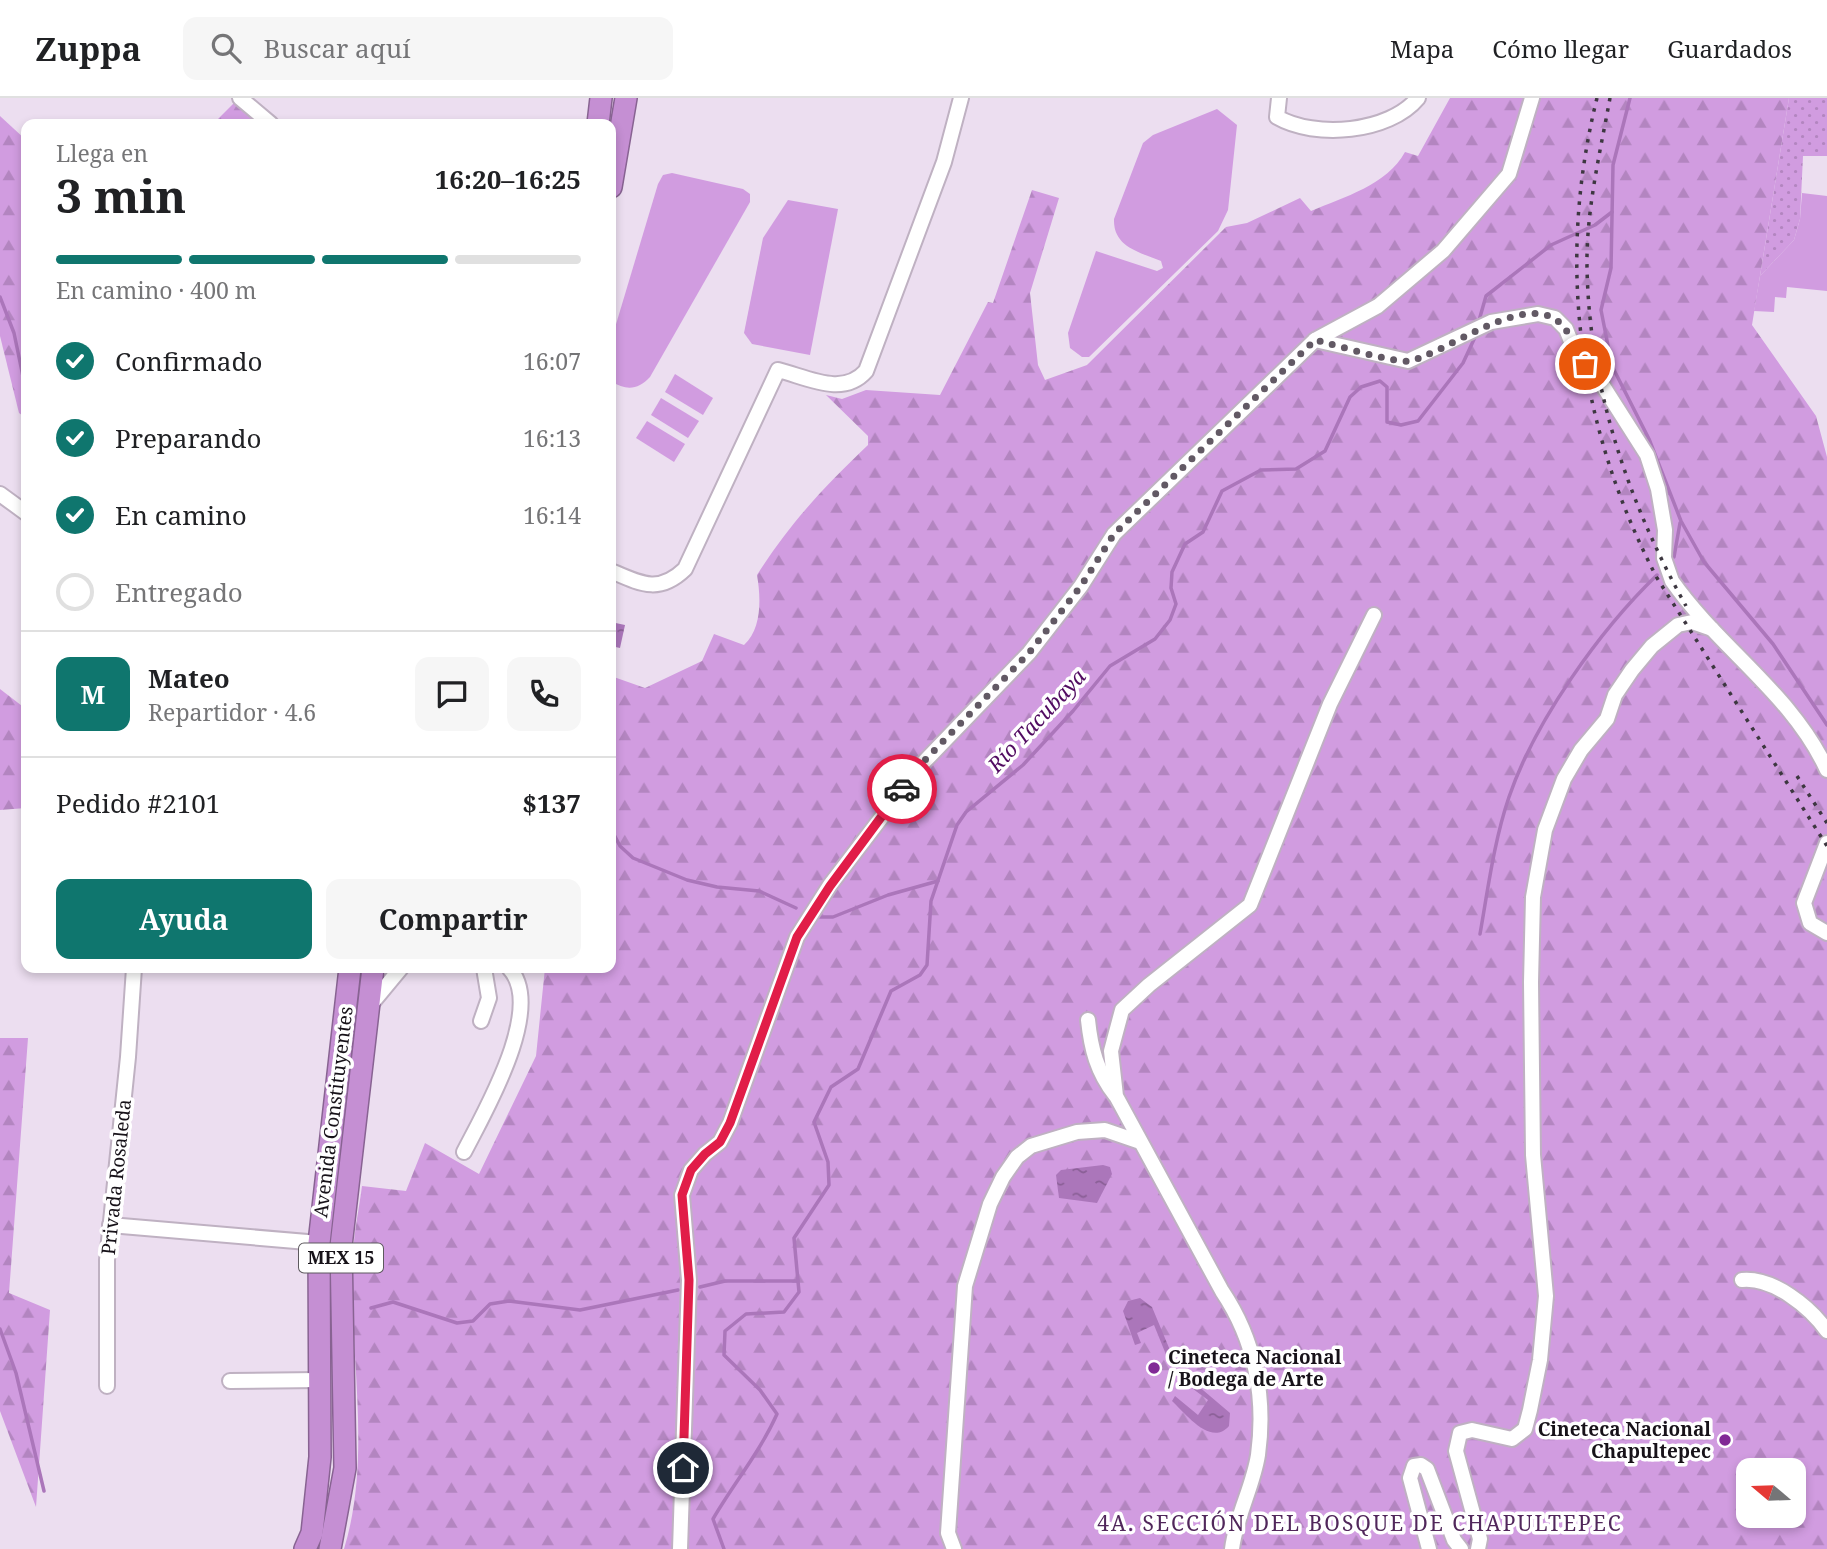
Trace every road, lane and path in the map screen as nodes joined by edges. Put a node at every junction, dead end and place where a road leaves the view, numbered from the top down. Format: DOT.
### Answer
graph roads {
  1 [pos="240,98"];
  2 [pos="601,98"];
  3 [pos="625,98"];
  4 [pos="961,98"];
  5 [pos="1279,98"];
  6 [pos="1418,98"];
  7 [pos="1532,98"];
  8 [pos="265,119"];
  9 [pos="599,119"];
  10 [pos="616,155"];
  11 [pos="1315,340"];
  12 [pos="0,494"];
  13 [pos="21,509"];
  14 [pos="616,573"];
  15 [pos="1374,615"];
  16 [pos="1716,631"];
  17 [pos="1827,770"];
  18 [pos="1827,843"];
  19 [pos="1827,933"];
  20 [pos="134,973"];
  21 [pos="349,973"];
  22 [pos="372,973"];
  23 [pos="397,973"];
  24 [pos="485,973"];
  25 [pos="513,973"];
  26 [pos="369,1007"];
  27 [pos="1088,1020"];
  28 [pos="481,1021"];
  29 [pos="1116,1096"];
  30 [pos="1140,1142"];
  31 [pos="464,1152"];
  32 [pos="110,1226"];
  33 [pos="319,1243"];
  34 [pos="1742,1280"];
  35 [pos="1827,1331"];
  36 [pos="318,1380"];
  37 [pos="230,1381"];
  38 [pos="107,1386"];
  39 [pos="305,1549"];
  40 [pos="330,1549"];
  41 [pos="680,1549"];
  42 [pos="954,1549"];
  43 [pos="1232,1549"];
  44 [pos="1429,1549"];
  45 [pos="1461,1549"];
  46 [pos="1478,1549"];
  1 -- 8 [label="street"];
  2 -- 9 [label="highway"];
  3 -- 10 [label="highway"];
  4 -- 14 [label="street"];
  5 -- 6 [label="street"];
  7 -- 11 [label="street"];
  11 -- 16 [label="street"];
  11 -- 41 [label="street"];
  12 -- 13 [label="street"];
  15 -- 29 [label="street"];
  16 -- 17 [label="street"];
  16 -- 46 [label="street"];
  18 -- 19 [label="street"];
  20 -- 32 [label="street, Privada Rosaleda"];
  21 -- 33 [label="highway, Avenida Constituyentes / MEX 15"];
  22 -- 26 [label="highway, Avenida Constituyentes / MEX 15"];
  23 -- 26 [label="street"];
  24 -- 28 [label="street"];
  25 -- 31 [label="street"];
  26 -- 40 [label="highway, Avenida Constituyentes / MEX 15"];
  27 -- 29 [label="street"];
  29 -- 30 [label="street"];
  30 -- 42 [label="street"];
  30 -- 43 [label="street"];
  32 -- 33 [label="street"];
  32 -- 38 [label="street, Privada Rosaleda"];
  33 -- 36 [label="highway, Avenida Constituyentes / MEX 15"];
  34 -- 35 [label="street"];
  36 -- 37 [label="street"];
  36 -- 39 [label="highway, Avenida Constituyentes / MEX 15"];
  44 -- 45 [label="street"];
}
